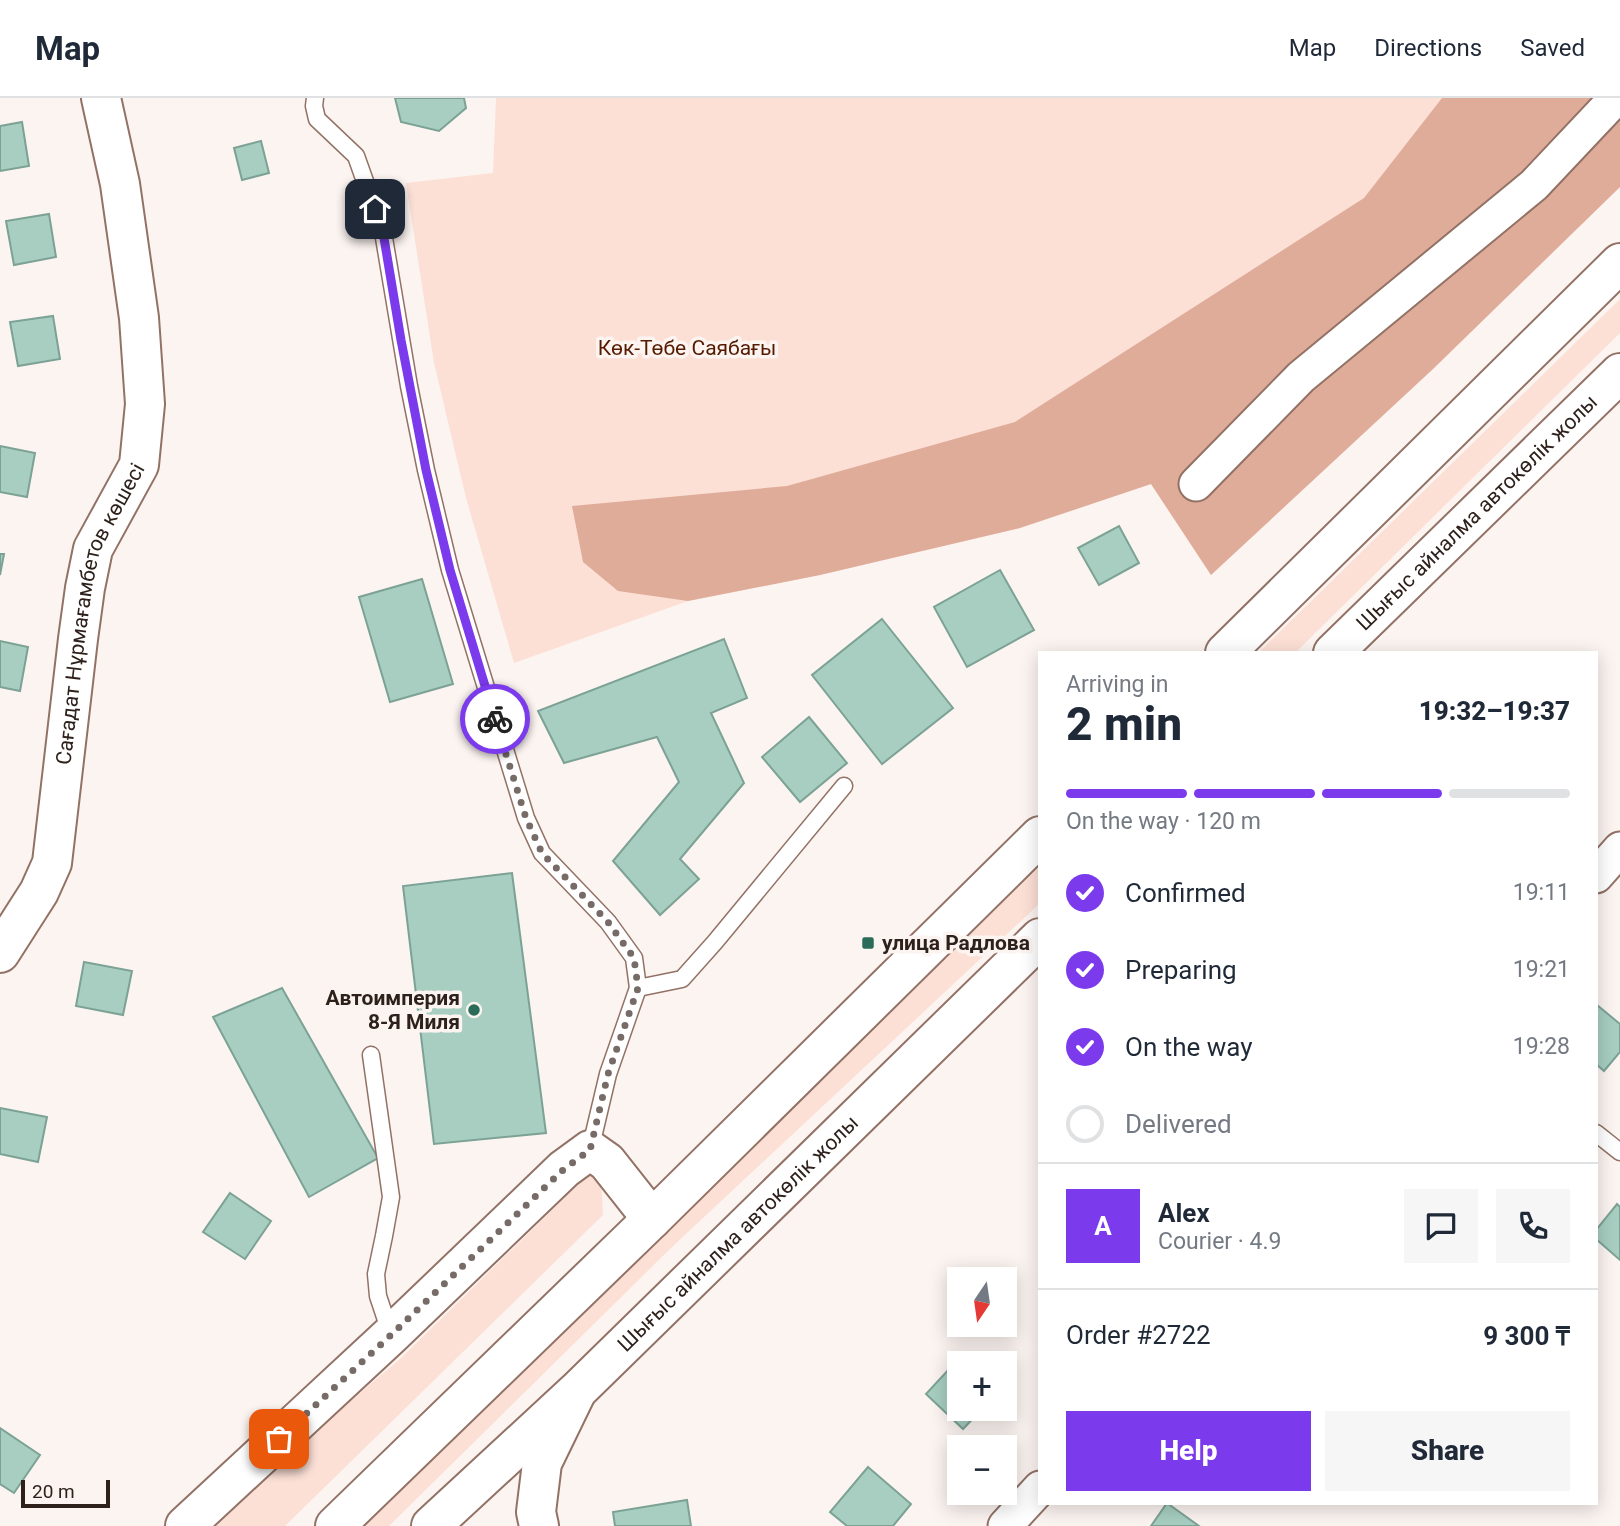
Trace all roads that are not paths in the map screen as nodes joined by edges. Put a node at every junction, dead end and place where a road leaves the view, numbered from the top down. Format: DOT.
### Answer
graph roads {
  1 [pos="101,98"];
  2 [pos="315,98"];
  3 [pos="1616,98"];
  4 [pos="1620,263"];
  5 [pos="1620,373"];
  6 [pos="1196,484"];
  7 [pos="1227,651"];
  8 [pos="1335,651"];
  9 [pos="844,786"];
  10 [pos="1038,838"];
  11 [pos="1620,849"];
  12 [pos="1598,874"];
  13 [pos="1038,940"];
  14 [pos="0,953"];
  15 [pos="638,988"];
  16 [pos="371,1055"];
  17 [pos="1598,1135"];
  18 [pos="590,1150"];
  19 [pos="1620,1152"];
  20 [pos="652,1219"];
  21 [pos="391,1335"];
  22 [pos="577,1391"];
  23 [pos="1038,1490"];
  24 [pos="185,1526"];
  25 [pos="335,1526"];
  26 [pos="431,1526"];
  27 [pos="538,1526"];
  28 [pos="1005,1526"];
  1 -- 14 [label="main road, Сағадат Нұрмағамбетов көшесі"];
  2 -- 15 [label="lane"];
  3 -- 6 [label="street"];
  4 -- 7 [label="main road"];
  5 -- 8 [label="main road, Шығыс айналма автокөлік жолы"];
  9 -- 15 [label="lane"];
  10 -- 20 [label="main road"];
  11 -- 12 [label="street"];
  13 -- 22 [label="main road, Шығыс айналма автокөлік жолы"];
  15 -- 18 [label="lane"];
  16 -- 21 [label="lane"];
  17 -- 19 [label="lane"];
  18 -- 20 [label="main road"];
  18 -- 21 [label="main road"];
  20 -- 25 [label="main road"];
  21 -- 24 [label="main road"];
  22 -- 26 [label="main road, Шығыс айналма автокөлік жолы"];
  22 -- 27 [label="main road"];
  23 -- 28 [label="street"];
}
